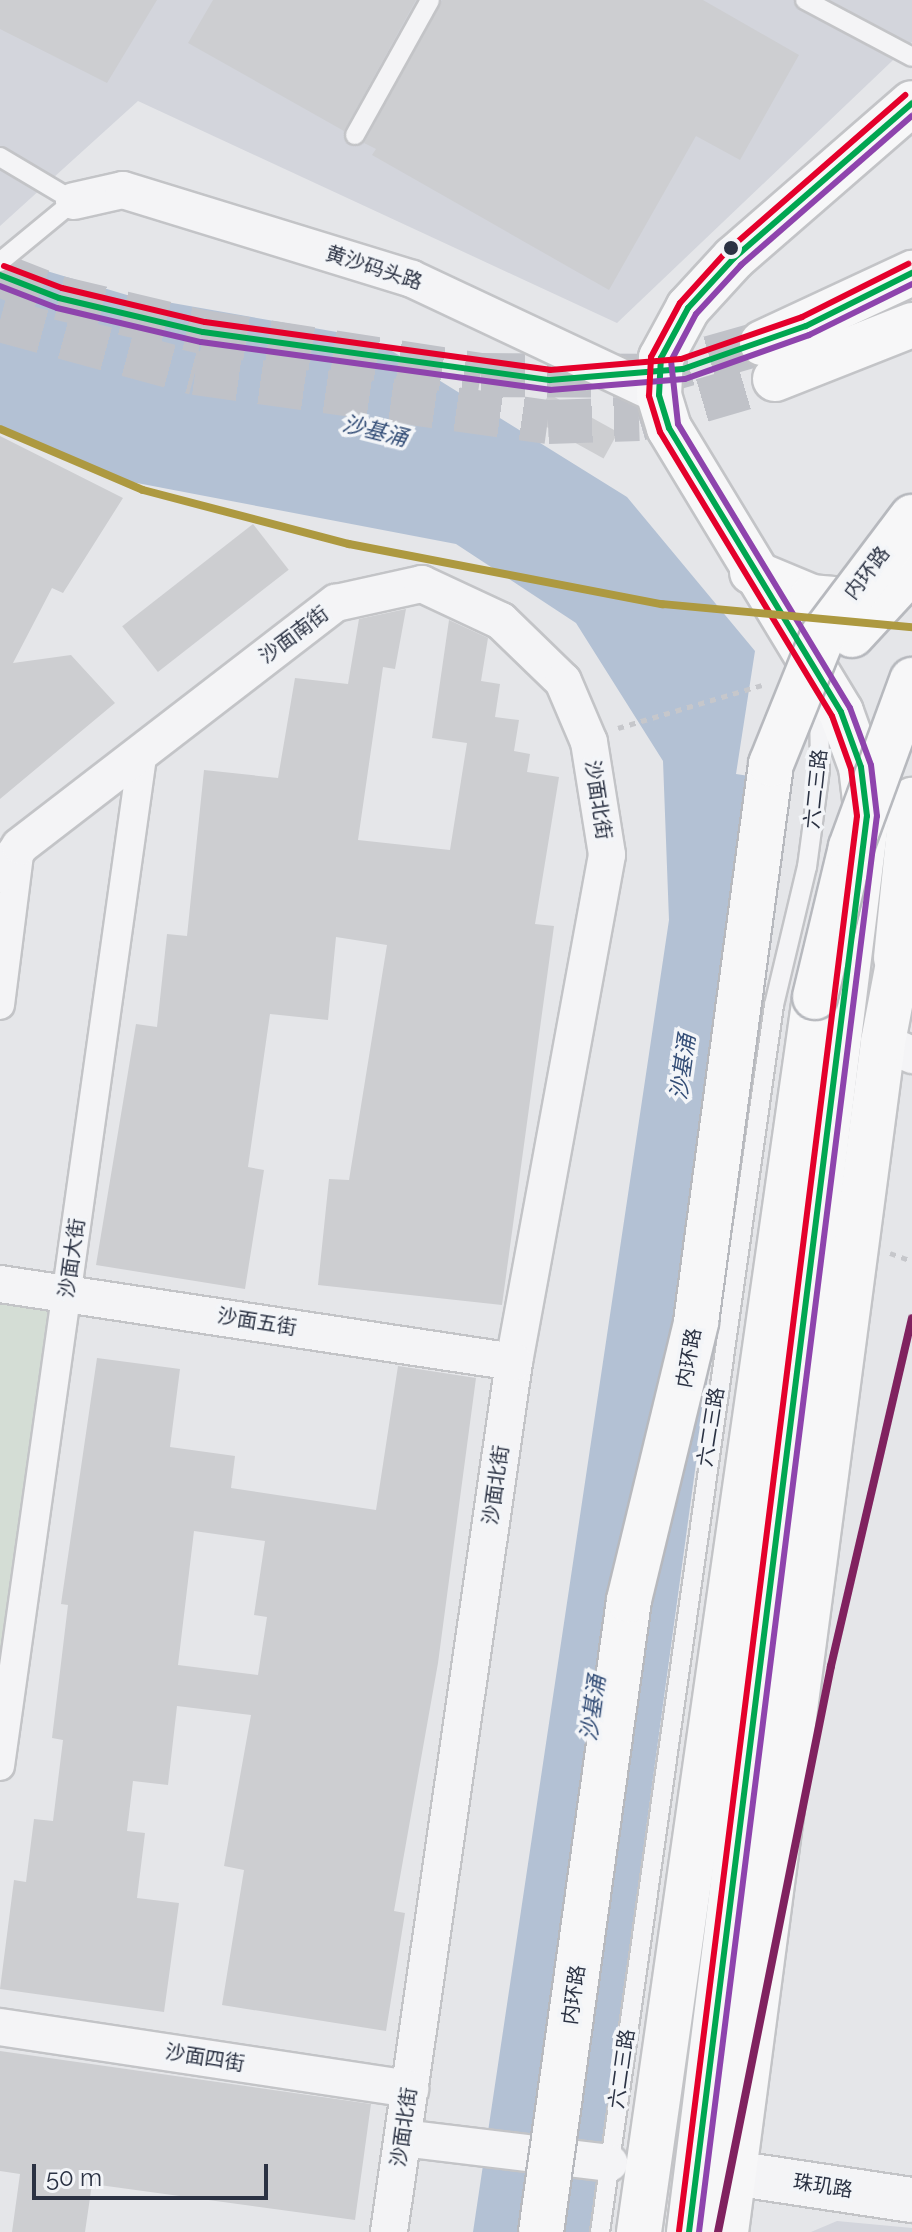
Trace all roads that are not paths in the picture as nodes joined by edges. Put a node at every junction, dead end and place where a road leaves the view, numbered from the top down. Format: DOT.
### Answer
graph roads {
  1 [pos="430,0"];
  2 [pos="805,0"];
  3 [pos="912,57"];
  4 [pos="912,103"];
  5 [pos="355,135"];
  6 [pos="0,157"];
  7 [pos="74,201"];
  8 [pos="0,262"];
  9 [pos="912,273"];
  10 [pos="912,325"];
  11 [pos="659,395"];
  12 [pos="912,517"];
  13 [pos="912,570"];
  14 [pos="752,572"];
  15 [pos="912,598"];
  16 [pos="816,672"];
  17 [pos="912,680"];
  18 [pos="773,703"];
  19 [pos="589,742"];
  20 [pos="143,750"];
  21 [pos="912,800"];
  22 [pos="10,860"];
  23 [pos="912,895"];
  24 [pos="896,958"];
  25 [pos="0,1005"];
  26 [pos="897,1048"];
  27 [pos="0,1284"];
  28 [pos="67,1293"];
  29 [pos="514,1362"];
  30 [pos="0,1766"];
  31 [pos="0,2027"];
  32 [pos="410,2089"];
  33 [pos="403,2138"];
  34 [pos="606,2163"];
  35 [pos="733,2173"];
  36 [pos="912,2200"];
  37 [pos="389,2232"];
  38 [pos="541,2232"];
  39 [pos="600,2232"];
  40 [pos="639,2232"];
  41 [pos="689,2232"];
  42 [pos="726,2232"];
  1 -- 5 [label="lane"];
  2 -- 3 [label="lane"];
  4 -- 11 [label="main road"];
  6 -- 7 [label="lane"];
  7 -- 8 [label="lane"];
  7 -- 11 [label="street, 黄沙码头路"];
  9 -- 10 [label="main road"];
  11 -- 14 [label="main road"];
  12 -- 18 [label="main road, 内环路, bridge"];
  13 -- 18 [label="main road, bridge"];
  14 -- 15 [label="main road"];
  14 -- 16 [label="main road"];
  16 -- 34 [label="lane, 六二三路"];
  16 -- 41 [label="main road, 六二三路"];
  17 -- 40 [label="main road, bridge"];
  18 -- 38 [label="main road, 内环路, bridge"];
  19 -- 20 [label="street, 沙面南街"];
  19 -- 29 [label="street, 沙面北街"];
  20 -- 22 [label="street, 沙面南街"];
  20 -- 28 [label="street, 沙面大街"];
  21 -- 24 [label="main road"];
  22 -- 25 [label="street"];
  23 -- 24 [label="main road"];
  24 -- 26 [label="main road"];
  26 -- 35 [label="main road"];
  27 -- 28 [label="street, 沙面五街"];
  28 -- 29 [label="street, 沙面五街"];
  28 -- 30 [label="street, 沙面大街"];
  29 -- 32 [label="street, 沙面北街"];
  31 -- 32 [label="street, 沙面四街"];
  32 -- 33 [label="street, 沙面北街"];
  33 -- 34 [label="street"];
  33 -- 37 [label="street, 沙面北街"];
  34 -- 39 [label="lane, 六二三路"];
  35 -- 36 [label="street, 珠玑路"];
  35 -- 42 [label="main road"];
}
